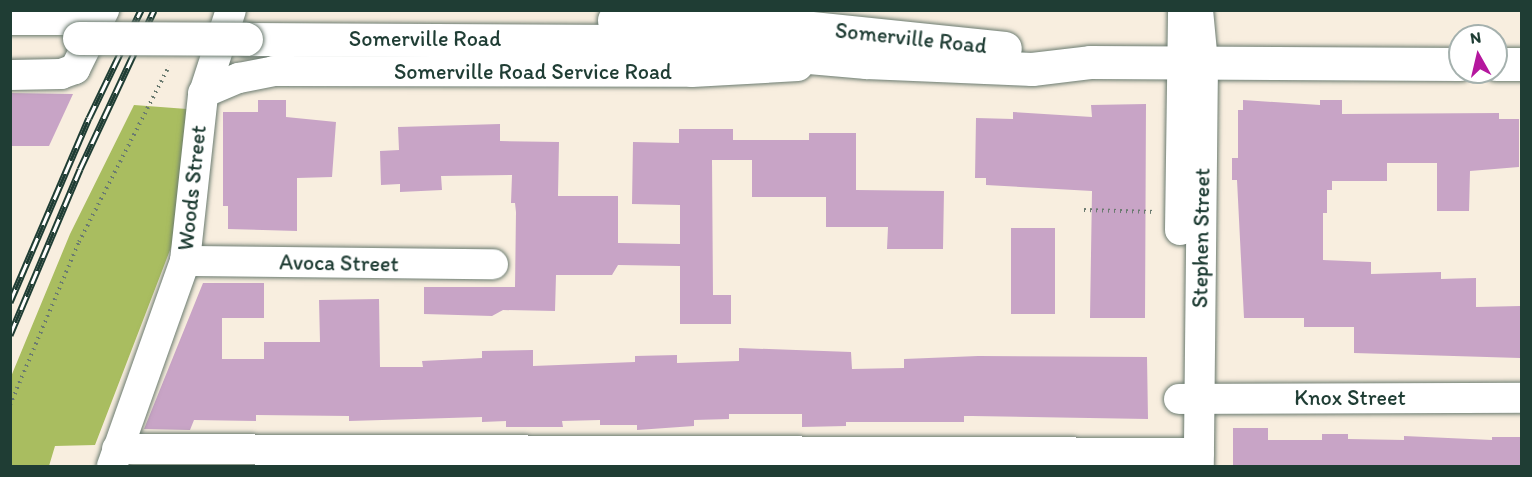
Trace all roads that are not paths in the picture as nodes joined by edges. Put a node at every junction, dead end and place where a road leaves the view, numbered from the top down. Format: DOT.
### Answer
graph roads {
  1 [pos="1183,10"];
  2 [pos="1198,10"];
  3 [pos="753,17"];
  4 [pos="10,18"];
  5 [pos="793,18"];
  6 [pos="90,22"];
  7 [pos="243,23"];
  8 [pos="10,38"];
  9 [pos="769,53"];
  10 [pos="866,62"];
  11 [pos="1090,62"];
  12 [pos="1192,63"];
  13 [pos="1448,64"];
  14 [pos="722,72"];
  15 [pos="10,75"];
  16 [pos="203,93"];
  17 [pos="185,261"];
  18 [pos="493,264"];
  19 [pos="1521,398"];
  20 [pos="1189,399"];
  21 [pos="115,458"];
  22 [pos="531,459"];
  23 [pos="1189,460"];
  1 -- 12 [label="street, Stephen Street"];
  2 -- 12 [label="street, Stephen Street"];
  3 -- 5 [label="main road, Somerville Road"];
  3 -- 7 [label="main road, Somerville Road"];
  3 -- 9 [label="main road"];
  4 -- 6 [label="main road, Somerville Road"];
  5 -- 9 [label="main road"];
  5 -- 11 [label="main road, Somerville Road"];
  6 -- 7 [label="main road, Somerville Road, bridge"];
  6 -- 8 [label="main road, Somerville Road"];
  6 -- 15 [label="street"];
  7 -- 9 [label="main road, Somerville Road"];
  7 -- 16 [label="street, Woods Street"];
  9 -- 10 [label="main road, Somerville Road"];
  9 -- 14 [label="street"];
  10 -- 11 [label="main road, Somerville Road"];
  10 -- 14 [label="street, Somerville Road Service Road"];
  11 -- 12 [label="main road, Somerville Road"];
  12 -- 13 [label="main road, Somerville Road"];
  12 -- 20 [label="street, Stephen Street"];
  12 -- 20 [label="street, Stephen Street"];
  14 -- 16 [label="street, Somerville Road Service Road"];
  16 -- 17 [label="street, Woods Street"];
  17 -- 18 [label="street, Avoca Street"];
  17 -- 21 [label="street, Woods Street"];
  19 -- 20 [label="street, Knox Street"];
  20 -- 23 [label="street, Stephen Street"];
  21 -- 22 [label="street"];
  22 -- 23 [label="street"];
}
